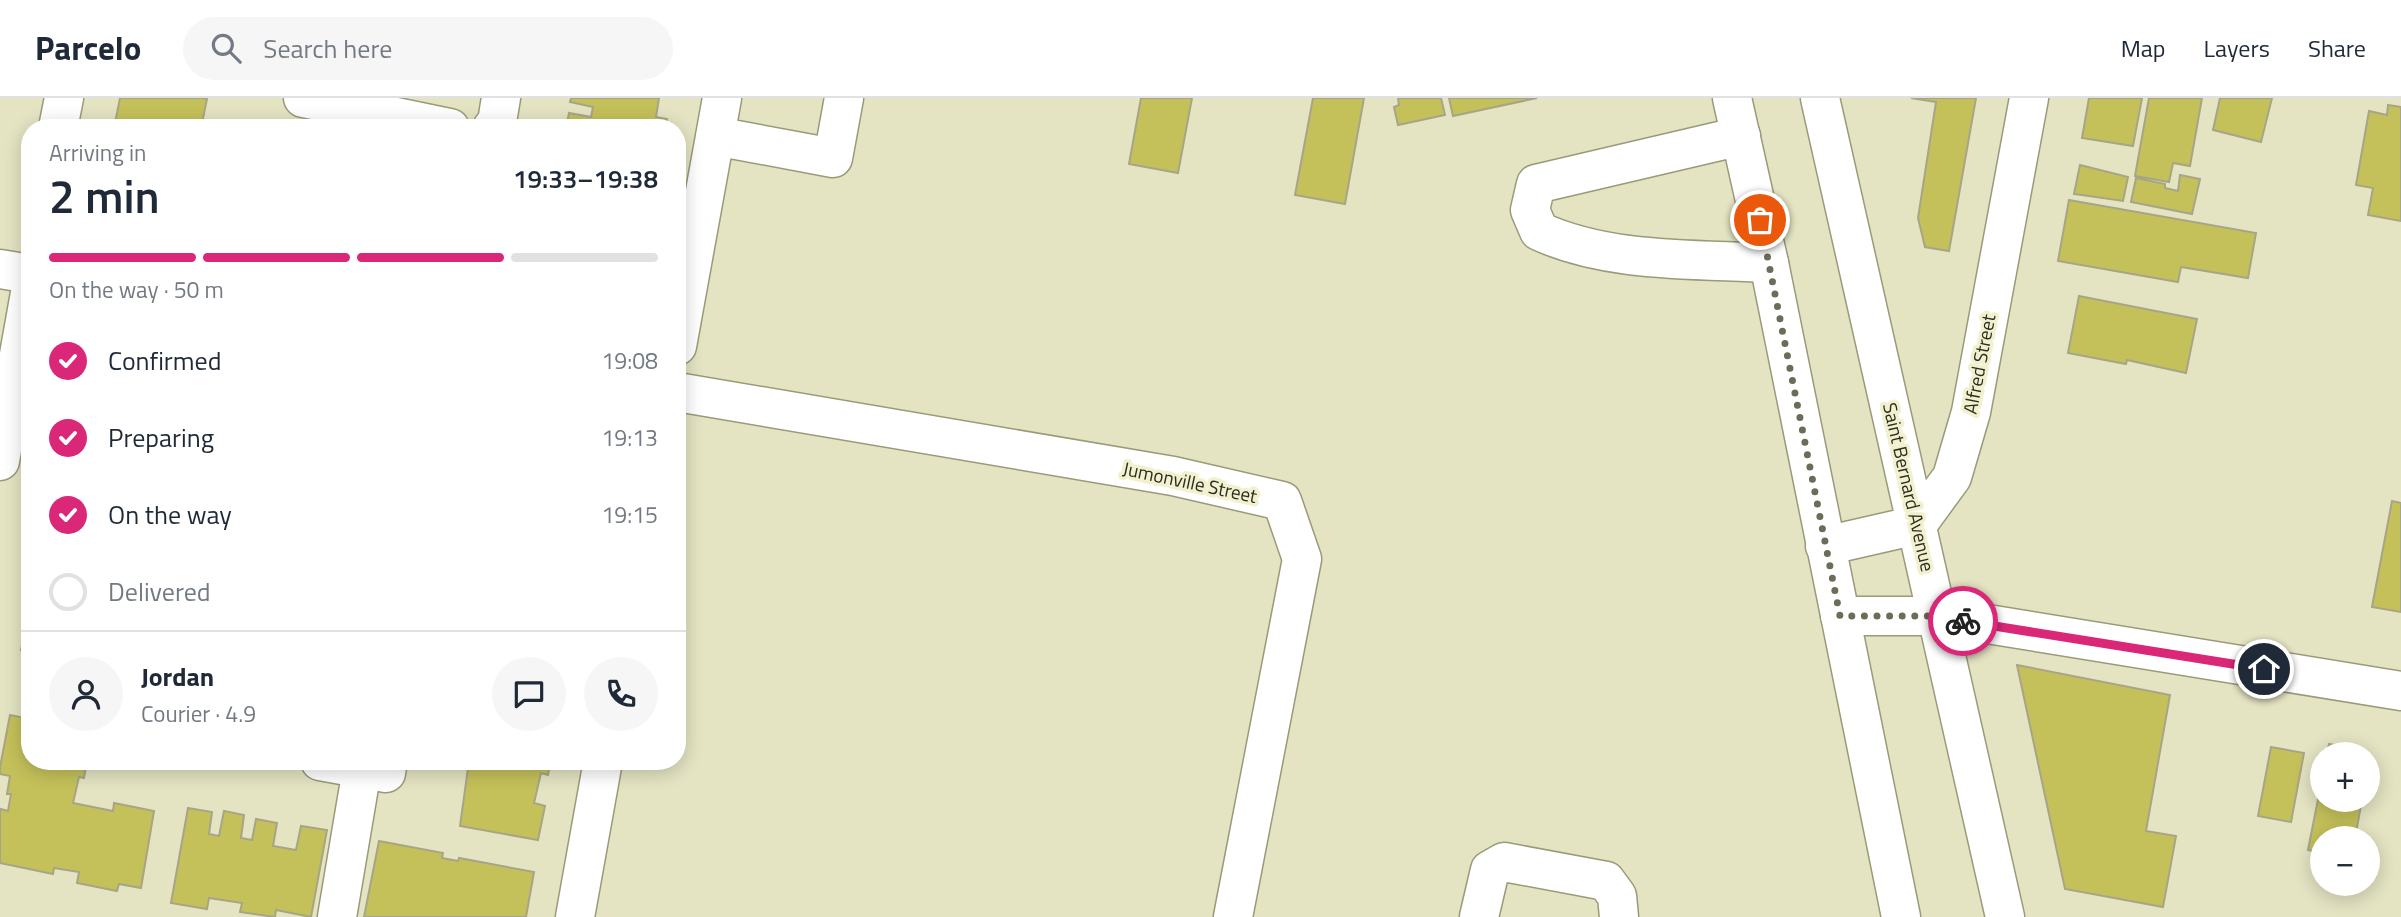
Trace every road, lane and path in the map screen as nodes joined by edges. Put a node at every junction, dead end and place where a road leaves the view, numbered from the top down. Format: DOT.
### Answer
graph roads {
  1 [pos="64,98"];
  2 [pos="303,98"];
  3 [pos="501,98"];
  4 [pos="722,98"];
  5 [pos="845,98"];
  6 [pos="1732,98"];
  7 [pos="1820,98"];
  8 [pos="2029,98"];
  9 [pos="60,119"];
  10 [pos="406,119"];
  11 [pos="498,119"];
  12 [pos="715,136"];
  13 [pos="1741,136"];
  14 [pos="1769,262"];
  15 [pos="0,269"];
  16 [pos="21,272"];
  17 [pos="686,296"];
  18 [pos="21,343"];
  19 [pos="686,394"];
  20 [pos="0,460"];
  21 [pos="1917,525"];
  22 [pos="1825,546"];
  23 [pos="1840,616"];
  24 [pos="1938,616"];
  25 [pos="2401,691"];
  26 [pos="374,770"];
  27 [pos="601,770"];
  28 [pos="337,917"];
  29 [pos="575,917"];
  30 [pos="1233,917"];
  31 [pos="1479,917"];
  32 [pos="1619,917"];
  33 [pos="1901,917"];
  34 [pos="2005,917"];
  1 -- 9 [label="street"];
  2 -- 10 [label="street"];
  3 -- 11 [label="street"];
  4 -- 12 [label="street"];
  5 -- 12 [label="street"];
  6 -- 13 [label="street"];
  7 -- 21 [label="street, Saint Bernard Avenue"];
  8 -- 21 [label="street, Alfred Street"];
  12 -- 17 [label="street"];
  13 -- 14 [label="street"];
  13 -- 14 [label="street"];
  14 -- 22 [label="street"];
  15 -- 16 [label="street"];
  18 -- 20 [label="street"];
  19 -- 30 [label="street, Jumonville Street"];
  21 -- 22 [label="street"];
  21 -- 24 [label="street, Saint Bernard Avenue"];
  22 -- 23 [label="street"];
  23 -- 24 [label="street"];
  23 -- 33 [label="street"];
  24 -- 25 [label="street"];
  24 -- 34 [label="street, Saint Bernard Avenue"];
  26 -- 28 [label="street"];
  27 -- 29 [label="street"];
  31 -- 32 [label="street"];
}
